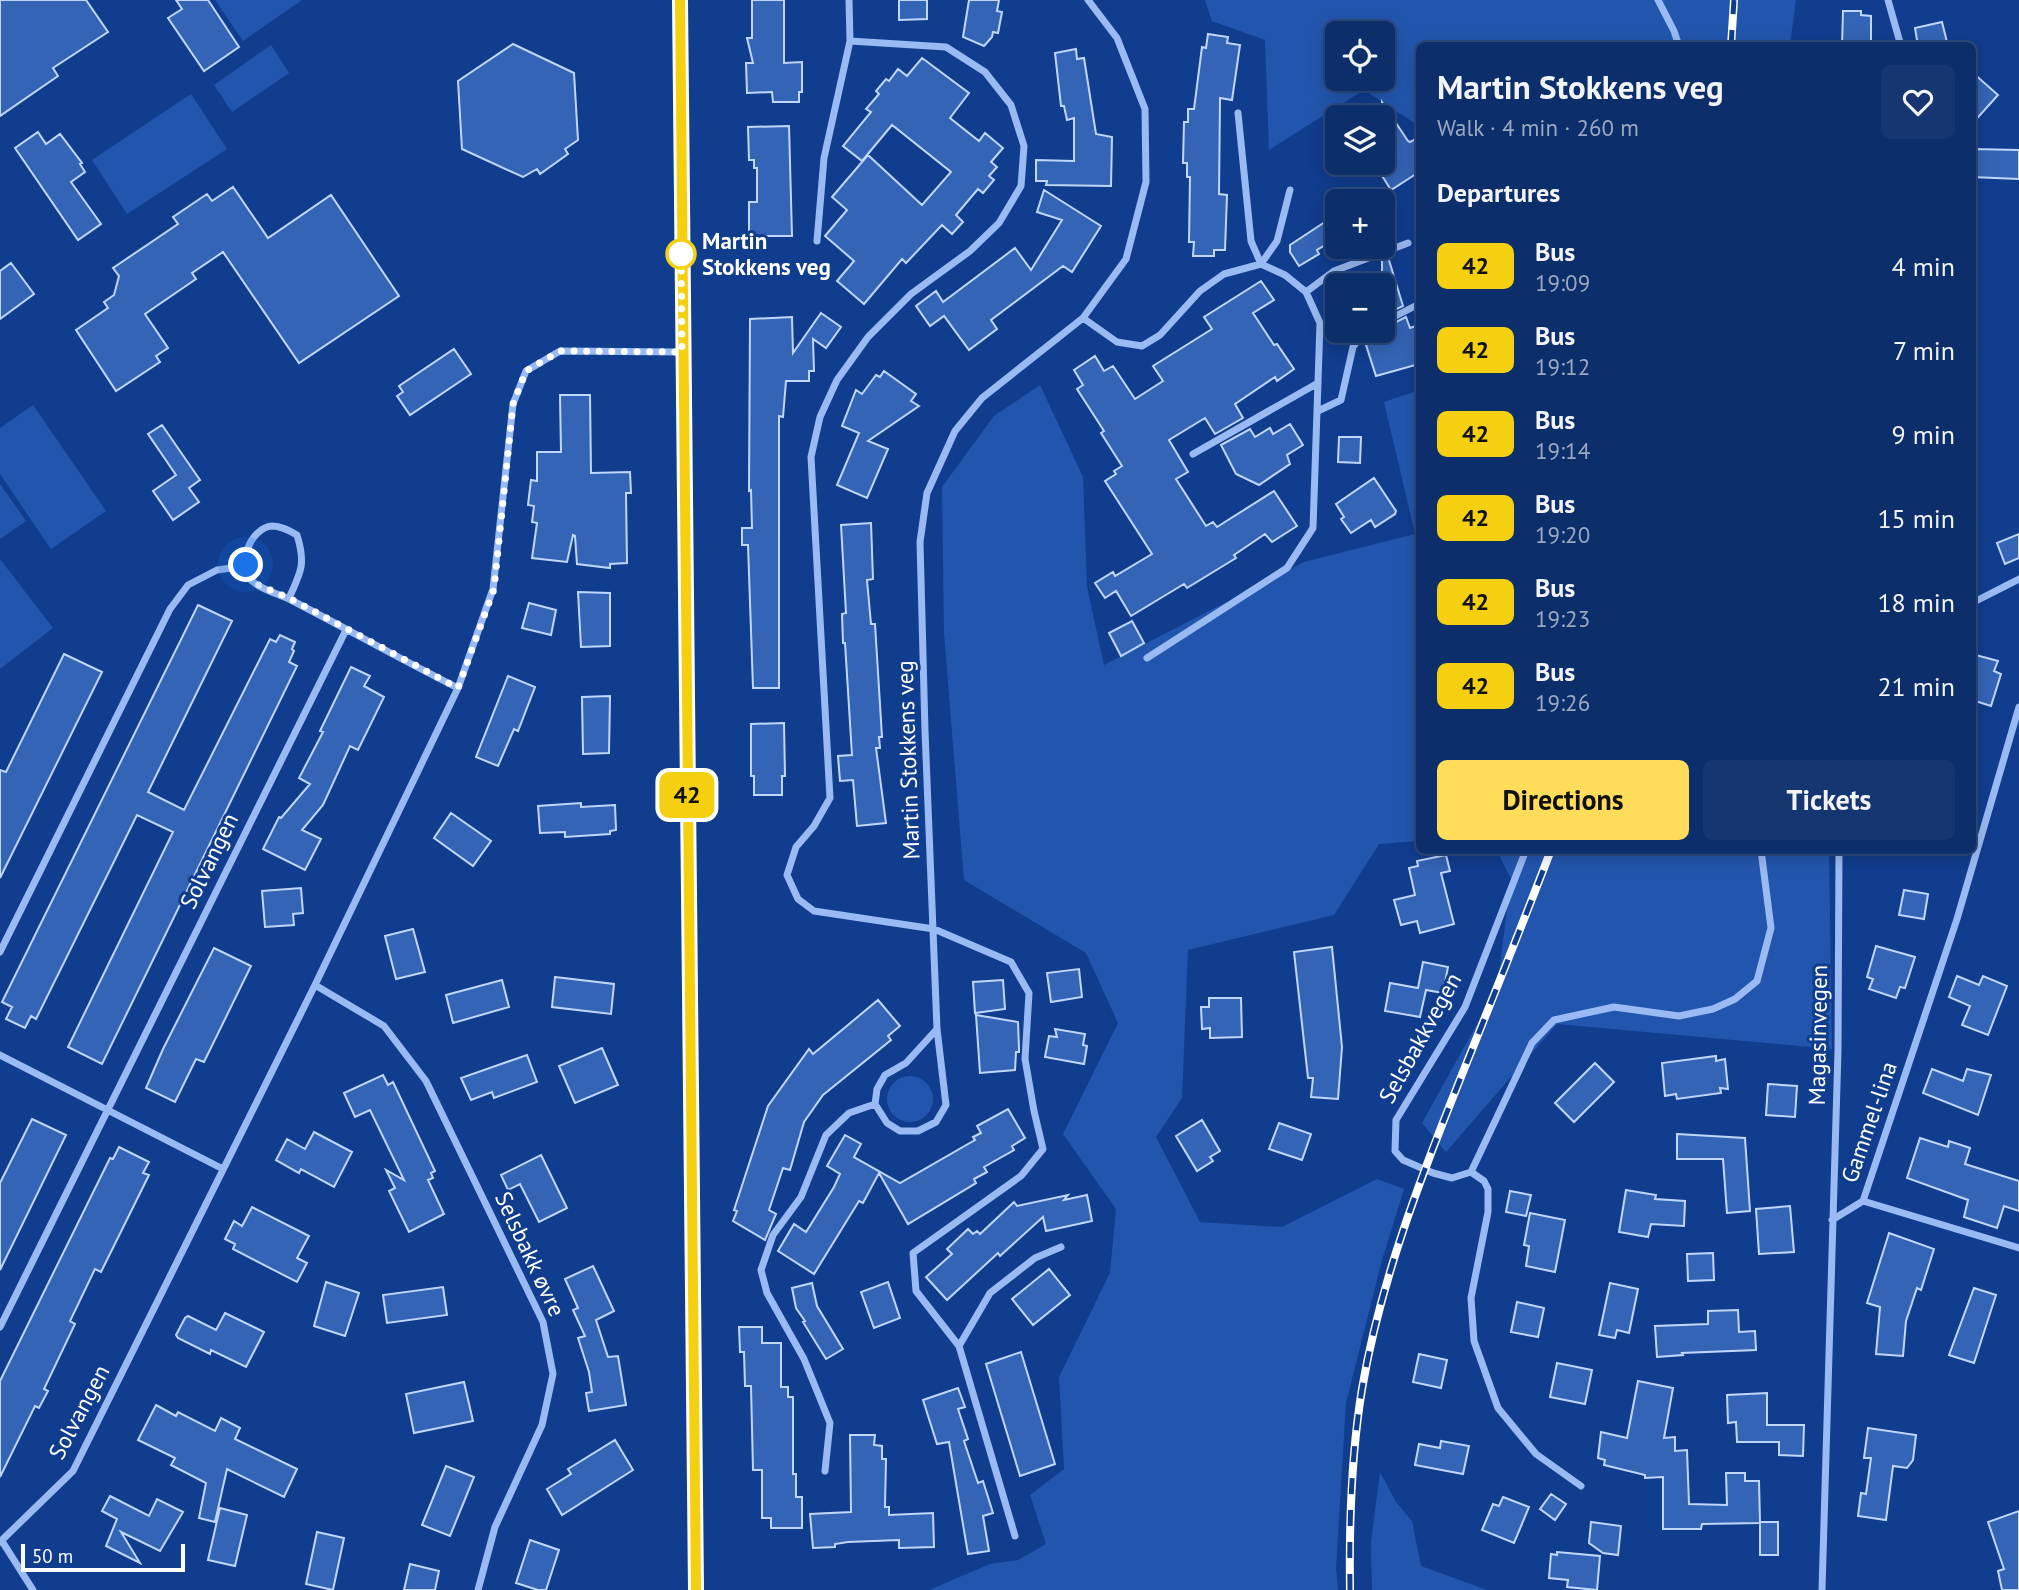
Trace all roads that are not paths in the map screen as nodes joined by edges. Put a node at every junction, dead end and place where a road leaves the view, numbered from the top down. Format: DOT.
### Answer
graph roads {
  1 [pos="680,0"];
  2 [pos="849,0"];
  3 [pos="1088,0"];
  4 [pos="1658,0"];
  5 [pos="1888,0"];
  6 [pos="850,41"];
  7 [pos="1678,42"];
  8 [pos="1900,42"];
  9 [pos="1238,113"];
  10 [pos="1290,190"];
  11 [pos="817,241"];
  12 [pos="1408,243"];
  13 [pos="1261,264"];
  14 [pos="1306,292"];
  15 [pos="1416,306"];
  16 [pos="1395,316"];
  17 [pos="1083,318"];
  18 [pos="1356,343"];
  19 [pos="682,352"];
  20 [pos="1318,383"];
  21 [pos="1318,411"];
  22 [pos="1193,454"];
  23 [pos="246,565"];
  24 [pos="2019,579"];
  25 [pos="289,598"];
  26 [pos="1976,601"];
  27 [pos="346,630"];
  28 [pos="1147,658"];
  29 [pos="458,688"];
  30 [pos="2019,707"];
  31 [pos="1524,854"];
  32 [pos="1762,854"];
  33 [pos="1839,854"];
  34 [pos="934,929"];
  35 [pos="0,952"];
  36 [pos="316,985"];
  37 [pos="937,1029"];
  38 [pos="0,1055"];
  39 [pos="875,1104"];
  40 [pos="107,1110"];
  41 [pos="223,1169"];
  42 [pos="1471,1172"];
  43 [pos="1863,1200"];
  44 [pos="1832,1220"];
  45 [pos="1061,1247"];
  46 [pos="2019,1248"];
  47 [pos="0,1327"];
  48 [pos="959,1346"];
  49 [pos="825,1471"];
  50 [pos="1581,1486"];
  51 [pos="1015,1536"];
  52 [pos="1,1542"];
  53 [pos="33,1590"];
  54 [pos="478,1590"];
  55 [pos="696,1590"];
  56 [pos="1822,1590"];
  1 -- 19 [label="street"];
  2 -- 6 [label="street"];
  3 -- 17 [label="street, Martin Stokkens veg"];
  4 -- 7 [label="street"];
  5 -- 8 [label="street"];
  6 -- 11 [label="street"];
  6 -- 34 [label="street"];
  9 -- 13 [label="street"];
  10 -- 13 [label="street"];
  12 -- 14 [label="street"];
  13 -- 14 [label="street"];
  13 -- 17 [label="street"];
  14 -- 20 [label="street"];
  15 -- 16 [label="street"];
  17 -- 34 [label="street, Martin Stokkens veg"];
  18 -- 21 [label="street"];
  19 -- 29 [label="street, Solvangen"];
  19 -- 55 [label="street"];
  20 -- 21 [label="street"];
  20 -- 22 [label="street"];
  21 -- 28 [label="street"];
  23 -- 25 [label="street"];
  23 -- 25 [label="street"];
  23 -- 35 [label="street"];
  24 -- 26 [label="street"];
  25 -- 27 [label="street"];
  27 -- 29 [label="street"];
  27 -- 40 [label="street, Solvangen"];
  29 -- 36 [label="street, Solvangen"];
  30 -- 43 [label="street, Gammel-lina"];
  31 -- 42 [label="street, Selsbakkvegen"];
  32 -- 42 [label="street"];
  33 -- 44 [label="street, Magasinvegen"];
  34 -- 37 [label="street, Martin Stokkens veg"];
  34 -- 48 [label="street"];
  36 -- 41 [label="street, Solvangen"];
  36 -- 54 [label="street, Selsbakk øvre"];
  37 -- 39 [label="street"];
  37 -- 39 [label="street, Martin Stokkens veg"];
  38 -- 40 [label="street"];
  39 -- 49 [label="street"];
  40 -- 41 [label="street"];
  40 -- 47 [label="street, Solvangen"];
  41 -- 52 [label="street, Solvangen"];
  42 -- 50 [label="street"];
  43 -- 44 [label="street, Gammel-lina"];
  43 -- 46 [label="street"];
  44 -- 56 [label="street"];
  45 -- 48 [label="street"];
  48 -- 51 [label="street"];
  52 -- 53 [label="street"];
}
